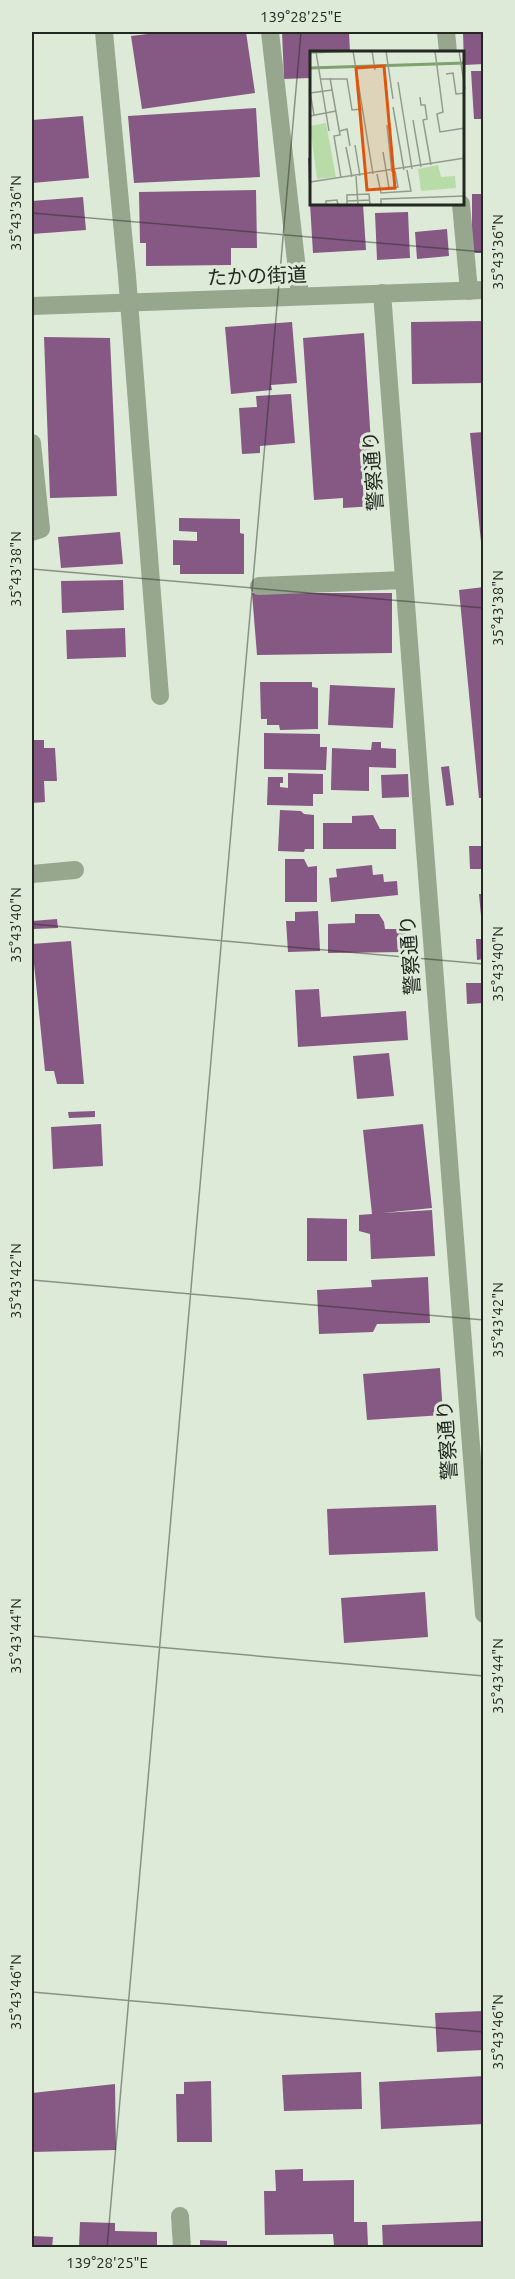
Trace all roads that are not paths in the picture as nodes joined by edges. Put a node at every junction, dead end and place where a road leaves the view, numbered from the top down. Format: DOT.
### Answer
graph roads {
  1 [pos="104,32"];
  2 [pos="270,32"];
  3 [pos="446,32"];
  4 [pos="448,51"];
  5 [pos="461,206"];
  6 [pos="476,291"];
  7 [pos="382,293"];
  8 [pos="300,297"];
  9 [pos="128,303"];
  10 [pos="32,306"];
  11 [pos="32,443"];
  12 [pos="32,532"];
  13 [pos="404,580"];
  14 [pos="259,586"];
  15 [pos="160,696"];
  16 [pos="75,870"];
  17 [pos="32,874"];
  18 [pos="480,1524"];
  19 [pos="483,1614"];
  20 [pos="180,2216"];
  21 [pos="182,2247"];
  1 -- 9 [label="street"];
  2 -- 8 [label="street"];
  3 -- 4 [label="street"];
  5 -- 6 [label="street"];
  6 -- 7 [label="street, たかの街道"];
  7 -- 8 [label="street, たかの街道"];
  7 -- 13 [label="street, 警察通り"];
  8 -- 9 [label="street, たかの街道"];
  9 -- 10 [label="street, たかの街道"];
  9 -- 15 [label="street"];
  11 -- 12 [label="street"];
  13 -- 14 [label="street"];
  13 -- 18 [label="street, 警察通り"];
  16 -- 17 [label="street"];
  18 -- 19 [label="street, 警察通り"];
  20 -- 21 [label="street"];
}
